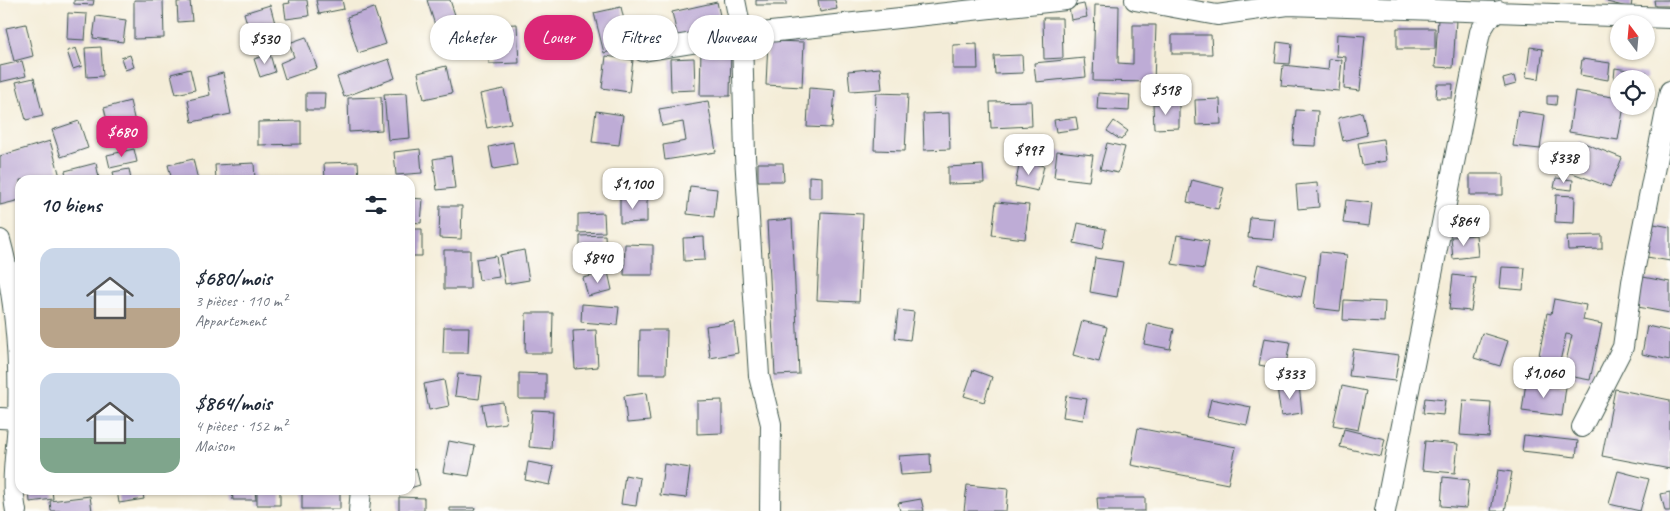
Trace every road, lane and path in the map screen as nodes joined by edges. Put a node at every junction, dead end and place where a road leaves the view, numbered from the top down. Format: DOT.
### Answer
graph roads {
  1 [pos="735,0"];
  2 [pos="1066,0"];
  3 [pos="1135,0"];
  4 [pos="1288,2"];
  5 [pos="1510,8"];
  6 [pos="738,15"];
  7 [pos="1670,18"];
  8 [pos="774,32"];
  9 [pos="743,60"];
  10 [pos="1670,91"];
  11 [pos="0,240"];
  12 [pos="15,316"];
  13 [pos="15,366"];
  14 [pos="9,419"];
  15 [pos="1582,427"];
  16 [pos="361,495"];
  17 [pos="16,511"];
  18 [pos="359,511"];
  19 [pos="770,511"];
  20 [pos="1386,511"];
  1 -- 6 [label="street"];
  2 -- 8 [label="street"];
  3 -- 4 [label="street"];
  4 -- 5 [label="street"];
  5 -- 7 [label="street"];
  5 -- 20 [label="street"];
  9 -- 19 [label="street"];
  10 -- 15 [label="street"];
  11 -- 12 [label="street"];
  13 -- 14 [label="street"];
  14 -- 17 [label="street"];
  16 -- 18 [label="street"];
}
